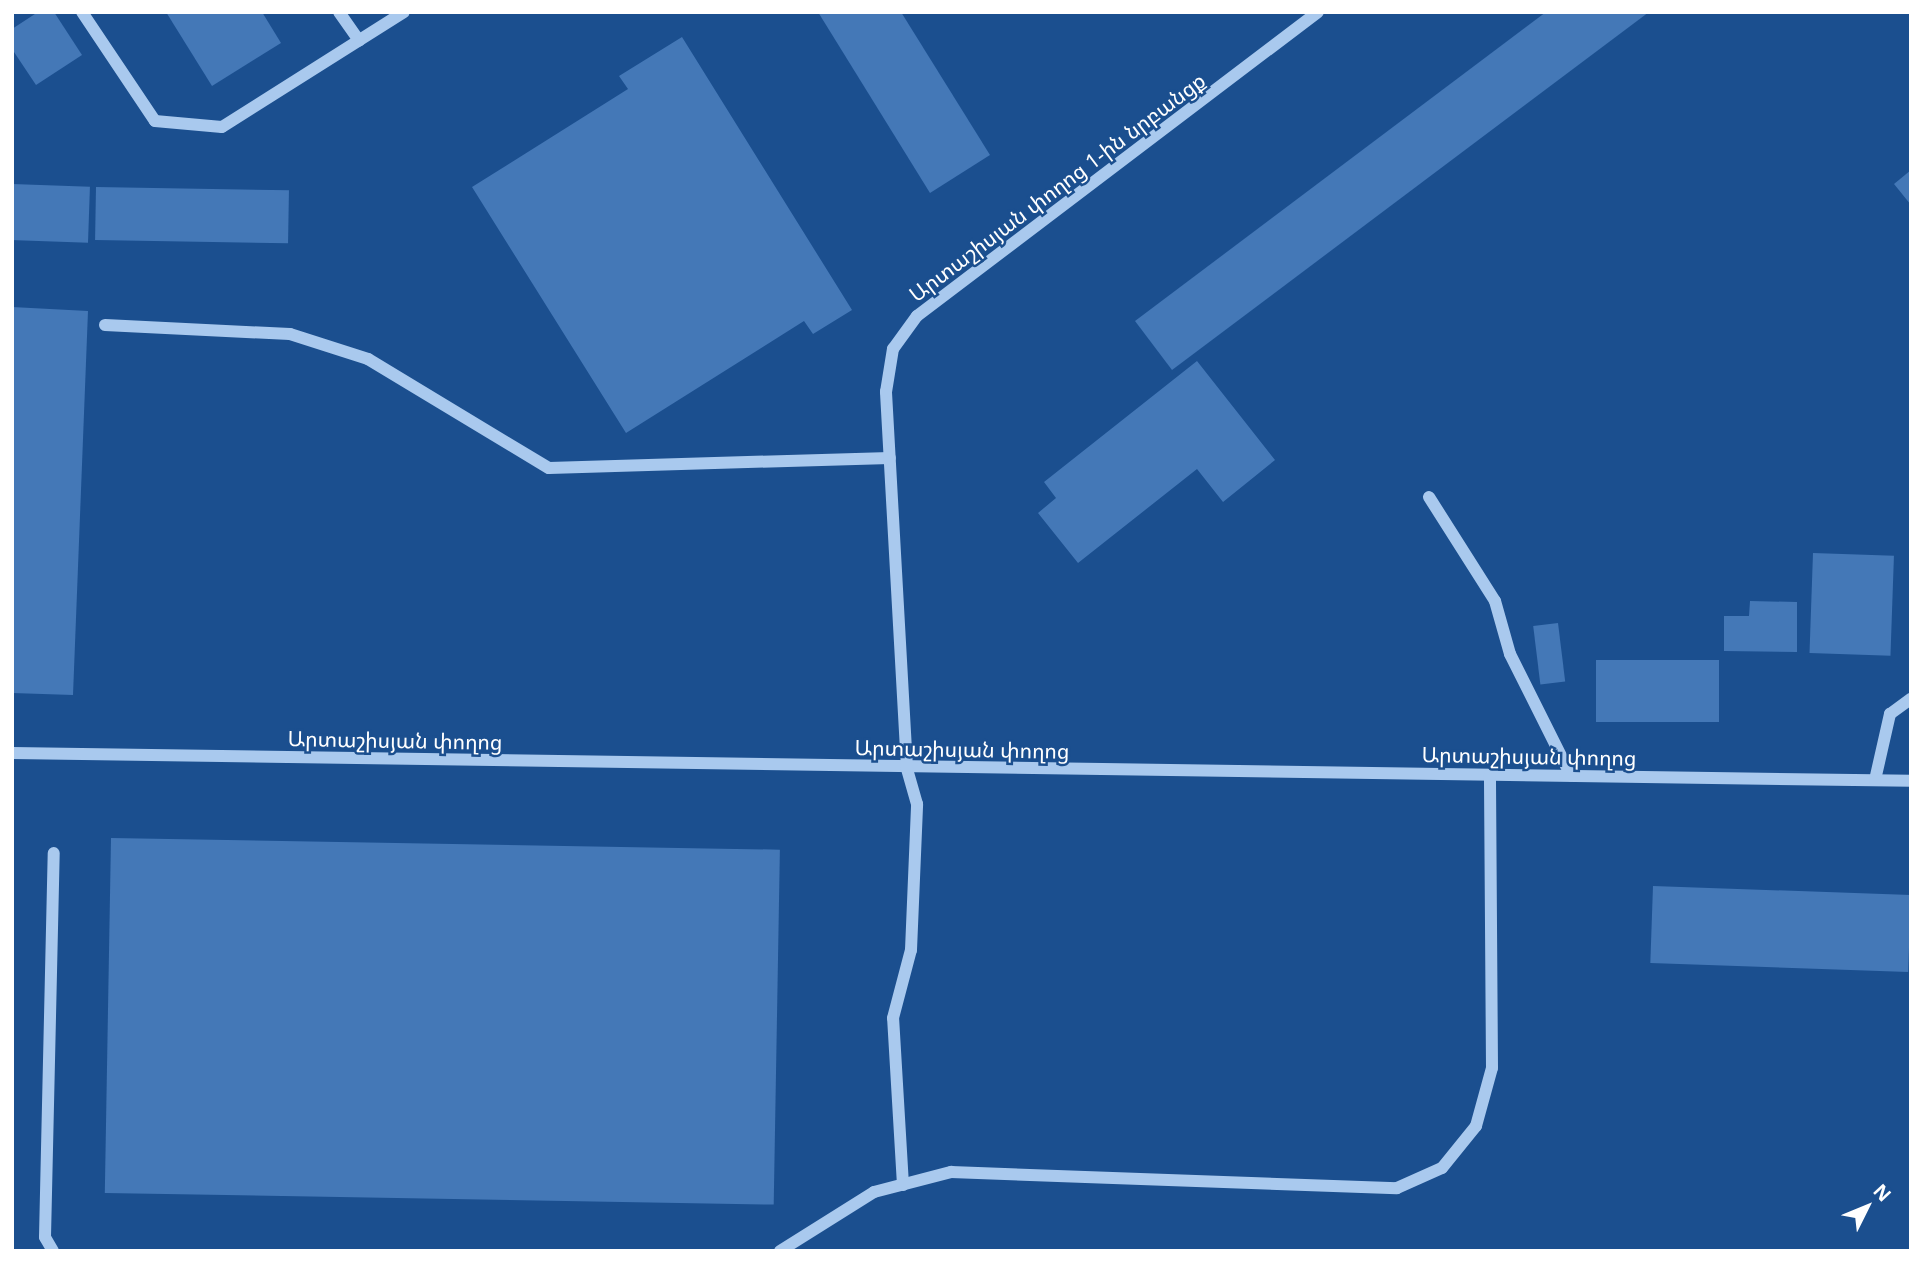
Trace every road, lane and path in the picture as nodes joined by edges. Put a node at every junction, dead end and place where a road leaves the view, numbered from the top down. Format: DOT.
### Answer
graph roads {
  1 [pos="82,12"];
  2 [pos="339,12"];
  3 [pos="404,12"];
  4 [pos="1318,12"];
  5 [pos="359,41"];
  6 [pos="105,325"];
  7 [pos="890,458"];
  8 [pos="1429,497"];
  9 [pos="1911,699"];
  10 [pos="12,753"];
  11 [pos="907,768"];
  12 [pos="1490,775"];
  13 [pos="1571,776"];
  14 [pos="1875,780"];
  15 [pos="1911,781"];
  16 [pos="54,853"];
  17 [pos="902,1185"];
  18 [pos="53,1251"];
  19 [pos="780,1251"];
  1 -- 5 [label="street"];
  2 -- 5 [label="street"];
  3 -- 5 [label="street"];
  4 -- 7 [label="street, Արտաշիսյան փողոց 1-ին նրբանցք"];
  6 -- 7 [label="street"];
  7 -- 11 [label="street, Արտաշիսյան փողոց 1-ին նրբանցք"];
  8 -- 13 [label="street"];
  9 -- 14 [label="street"];
  10 -- 11 [label="street, Արտաշիսյան փողոց"];
  11 -- 12 [label="street, Արտաշիսյան փողոց"];
  11 -- 17 [label="street, Արտաշիսյան փողոց 1-ին նրբանցք"];
  12 -- 13 [label="street, Արտաշիսյան փողոց"];
  12 -- 17 [label="street"];
  13 -- 14 [label="street, Արտաշիսյան փողոց"];
  14 -- 15 [label="street, Արտաշիսյան փողոց"];
  16 -- 18 [label="street"];
  17 -- 19 [label="street"];
}
